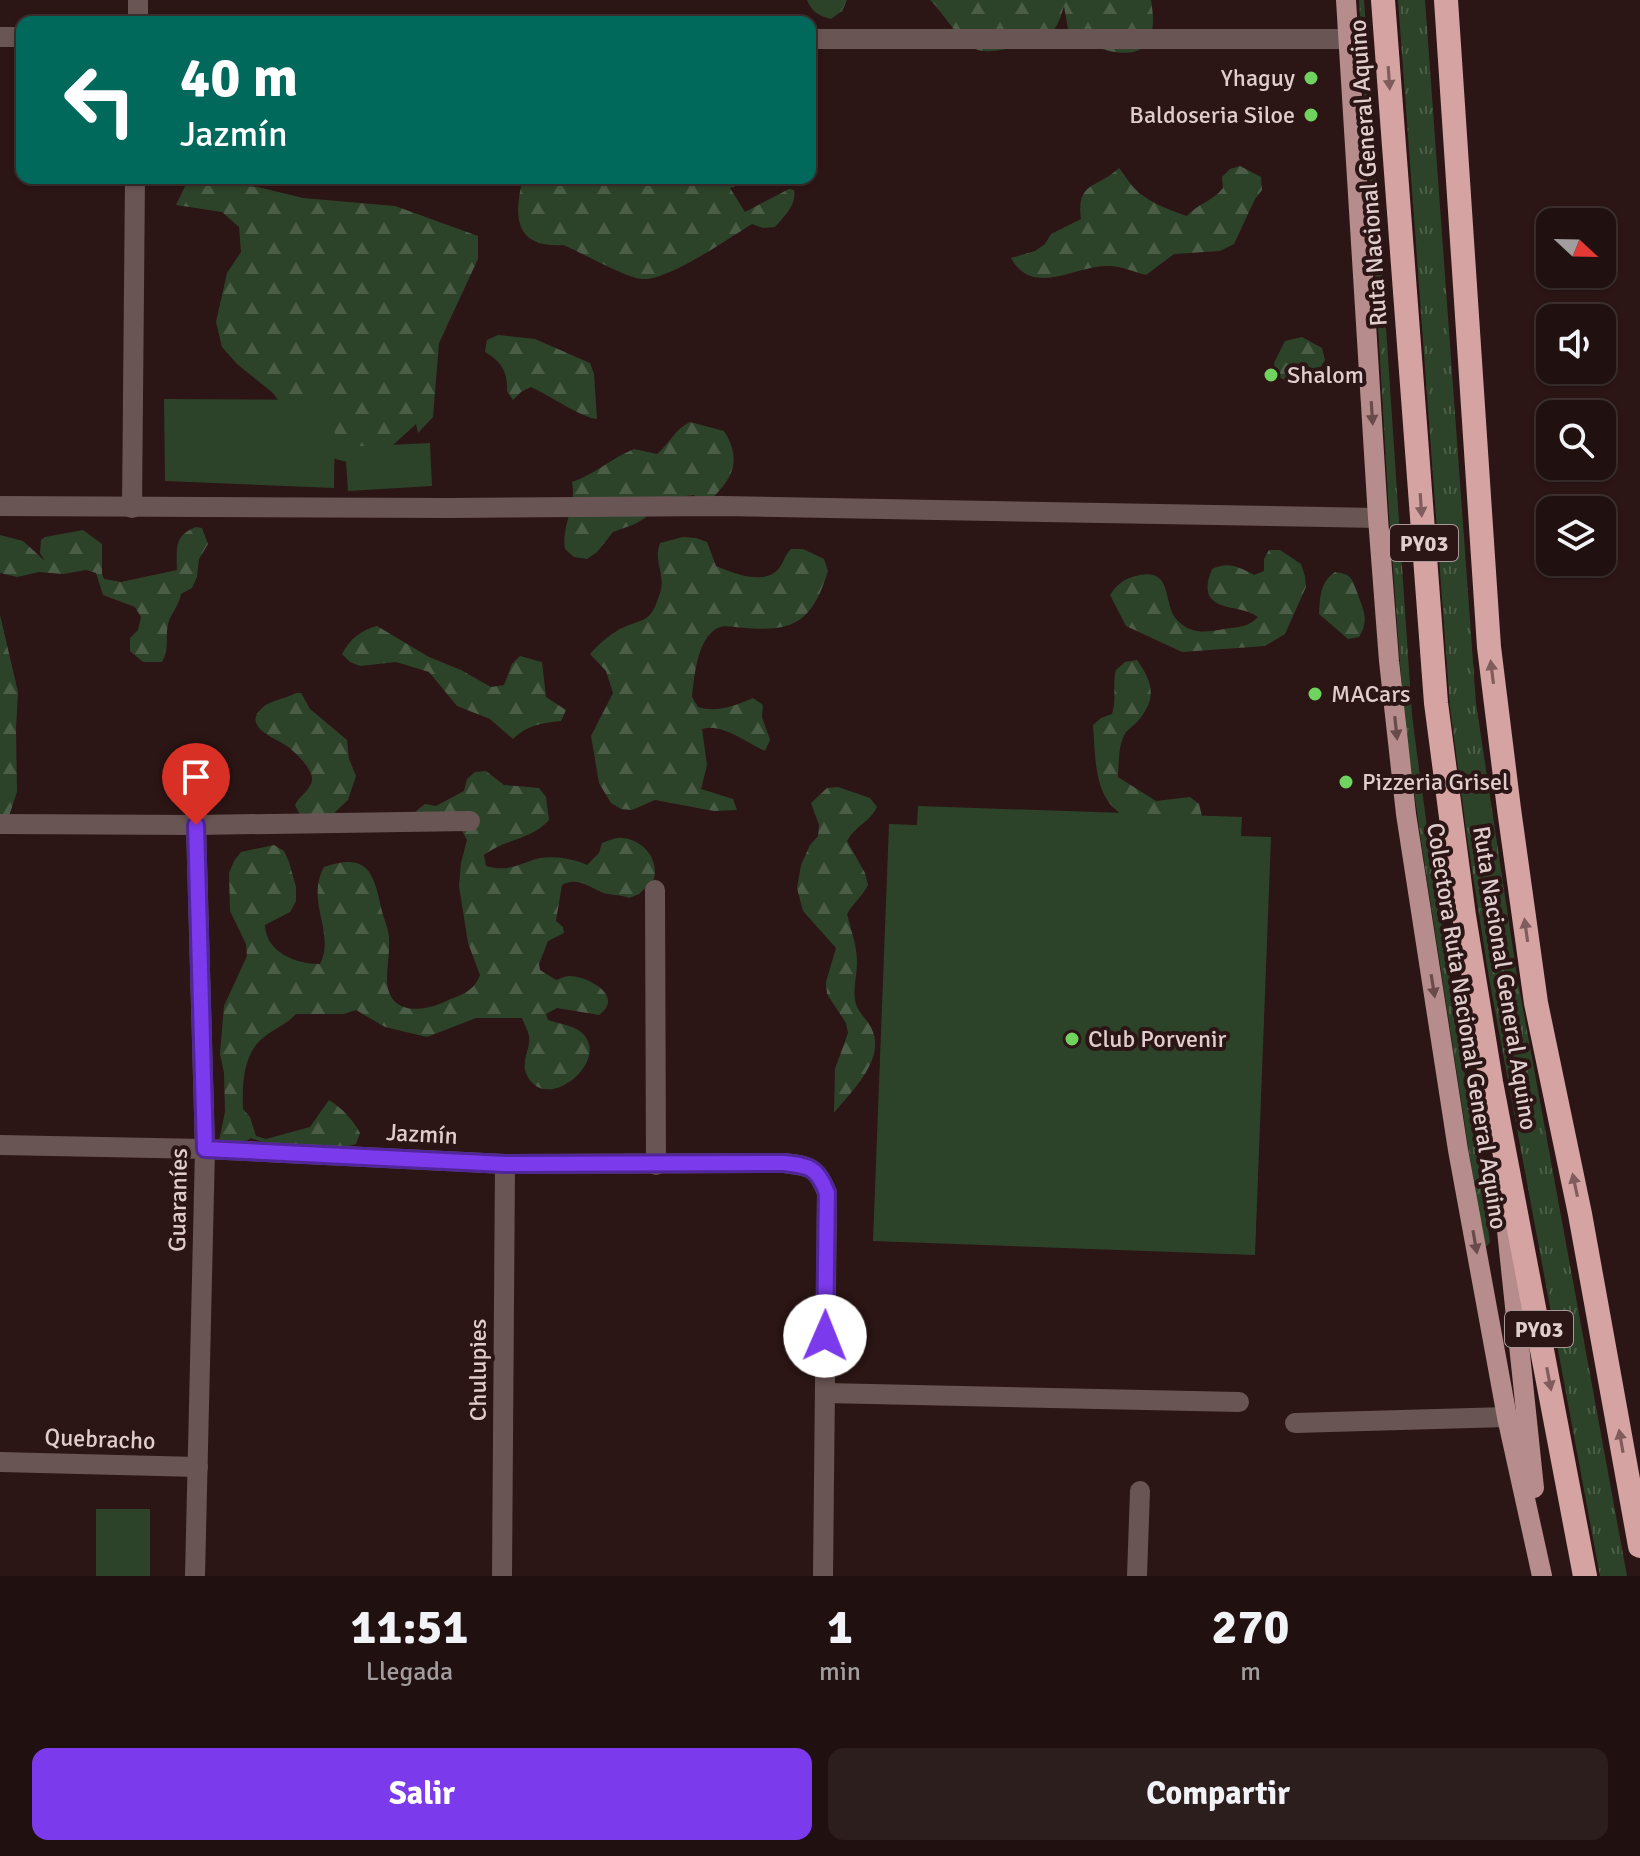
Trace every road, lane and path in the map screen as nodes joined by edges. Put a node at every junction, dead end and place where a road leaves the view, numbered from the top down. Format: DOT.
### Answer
graph roads {
  1 [pos="1346,0"];
  2 [pos="1383,0"];
  3 [pos="1446,0"];
  4 [pos="816,39"];
  5 [pos="1348,39"];
  6 [pos="135,184"];
  7 [pos="0,506"];
  8 [pos="132,508"];
  9 [pos="1378,518"];
  10 [pos="470,821"];
  11 [pos="0,824"];
  12 [pos="196,825"];
  13 [pos="655,890"];
  14 [pos="1491,1082"];
  15 [pos="0,1145"];
  16 [pos="205,1149"];
  17 [pos="505,1164"];
  18 [pos="656,1165"];
  19 [pos="825,1393"];
  20 [pos="1239,1402"];
  21 [pos="1507,1417"];
  22 [pos="1295,1423"];
  23 [pos="0,1462"];
  24 [pos="198,1467"];
  25 [pos="1140,1491"];
  26 [pos="1640,1546"];
  27 [pos="195,1576"];
  28 [pos="502,1576"];
  29 [pos="823,1576"];
  30 [pos="1137,1576"];
  31 [pos="1543,1576"];
  32 [pos="1585,1576"];
  1 -- 5 [label="main road, Colectora Ruta Nacional General Aquino / PY03"];
  2 -- 14 [label="highway, Ruta Nacional General Aquino / PY03, one-way"];
  26 -- 3 [label="highway, Ruta Nacional General Aquino / PY03, one-way"];
  4 -- 5 [label="street"];
  5 -- 9 [label="main road, Colectora Ruta Nacional General Aquino / PY03, one-way"];
  6 -- 8 [label="street"];
  7 -- 8 [label="street"];
  8 -- 9 [label="street"];
  9 -- 21 [label="main road, Colectora Ruta Nacional General Aquino / PY03, one-way"];
  10 -- 12 [label="street"];
  11 -- 12 [label="street"];
  12 -- 16 [label="street, Guaraníes"];
  13 -- 18 [label="street"];
  14 -- 31 [label="main road"];
  14 -- 32 [label="highway, Ruta Nacional General Aquino / PY03, one-way"];
  15 -- 16 [label="street, Jazmín"];
  16 -- 17 [label="street, Jazmín"];
  16 -- 24 [label="street, Guaraníes"];
  17 -- 18 [label="street, Jazmín"];
  17 -- 28 [label="street, Chulupies"];
  18 -- 19 [label="street, Jazmín"];
  19 -- 20 [label="street"];
  19 -- 29 [label="street"];
  21 -- 22 [label="street"];
  21 -- 31 [label="main road, Colectora Ruta Nacional General Aquino / PY03"];
  23 -- 24 [label="street, Quebracho"];
  24 -- 27 [label="street, Guaraníes"];
  25 -- 30 [label="street"];
}
